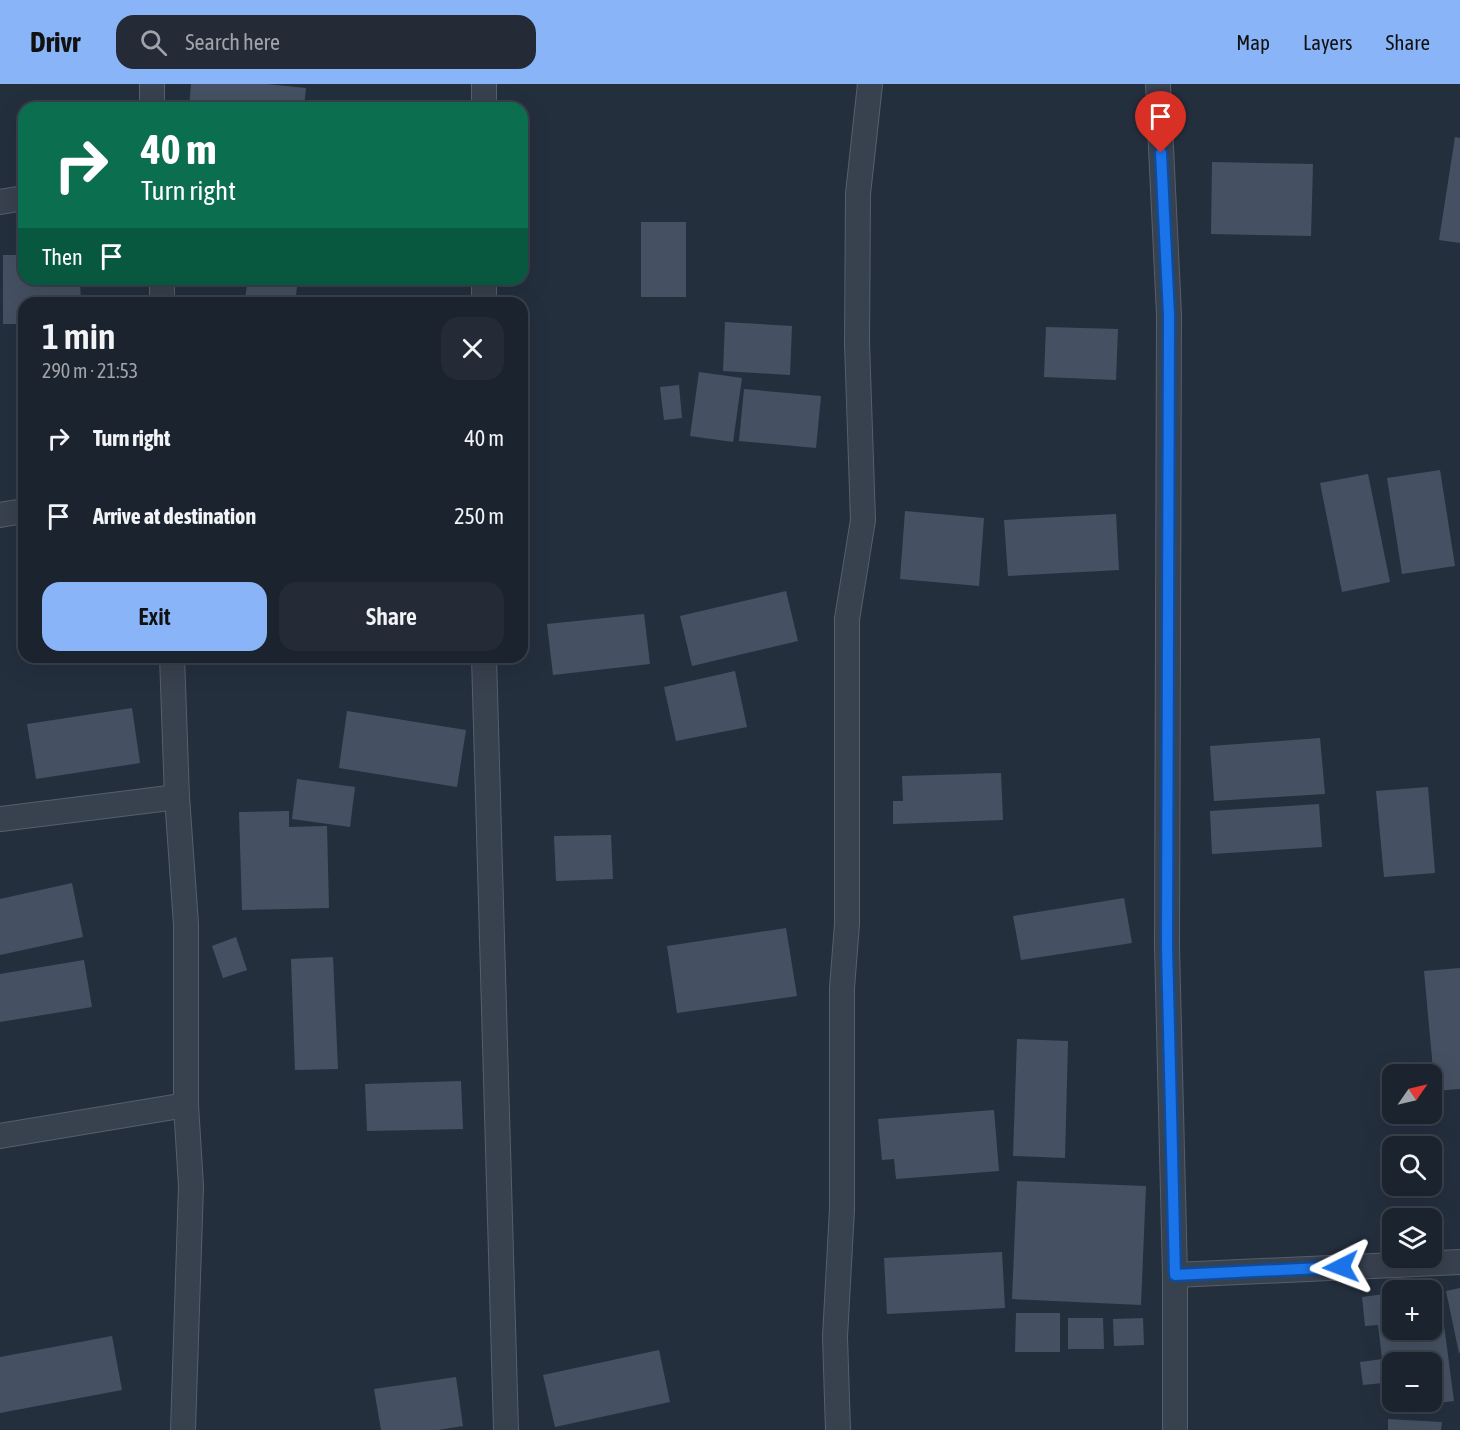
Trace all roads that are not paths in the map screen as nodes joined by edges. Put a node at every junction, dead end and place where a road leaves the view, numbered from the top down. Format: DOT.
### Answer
graph roads {
  1 [pos="152,84"];
  2 [pos="484,84"];
  3 [pos="870,84"];
  4 [pos="1158,84"];
  5 [pos="152,102"];
  6 [pos="484,102"];
  7 [pos="18,199"];
  8 [pos="0,202"];
  9 [pos="18,512"];
  10 [pos="0,515"];
  11 [pos="172,663"];
  12 [pos="484,663"];
  13 [pos="177,798"];
  14 [pos="0,819"];
  15 [pos="186,1105"];
  16 [pos="0,1136"];
  17 [pos="1460,1262"];
  18 [pos="1175,1275"];
  19 [pos="183,1430"];
  20 [pos="506,1430"];
  21 [pos="838,1430"];
  22 [pos="1175,1430"];
  1 -- 5 [label="street"];
  2 -- 6 [label="street"];
  3 -- 21 [label="street"];
  4 -- 18 [label="street"];
  7 -- 8 [label="street"];
  9 -- 10 [label="street"];
  11 -- 13 [label="street"];
  12 -- 20 [label="street"];
  13 -- 14 [label="street"];
  13 -- 15 [label="street"];
  15 -- 16 [label="street"];
  15 -- 19 [label="street"];
  17 -- 18 [label="street"];
  18 -- 22 [label="street"];
}
